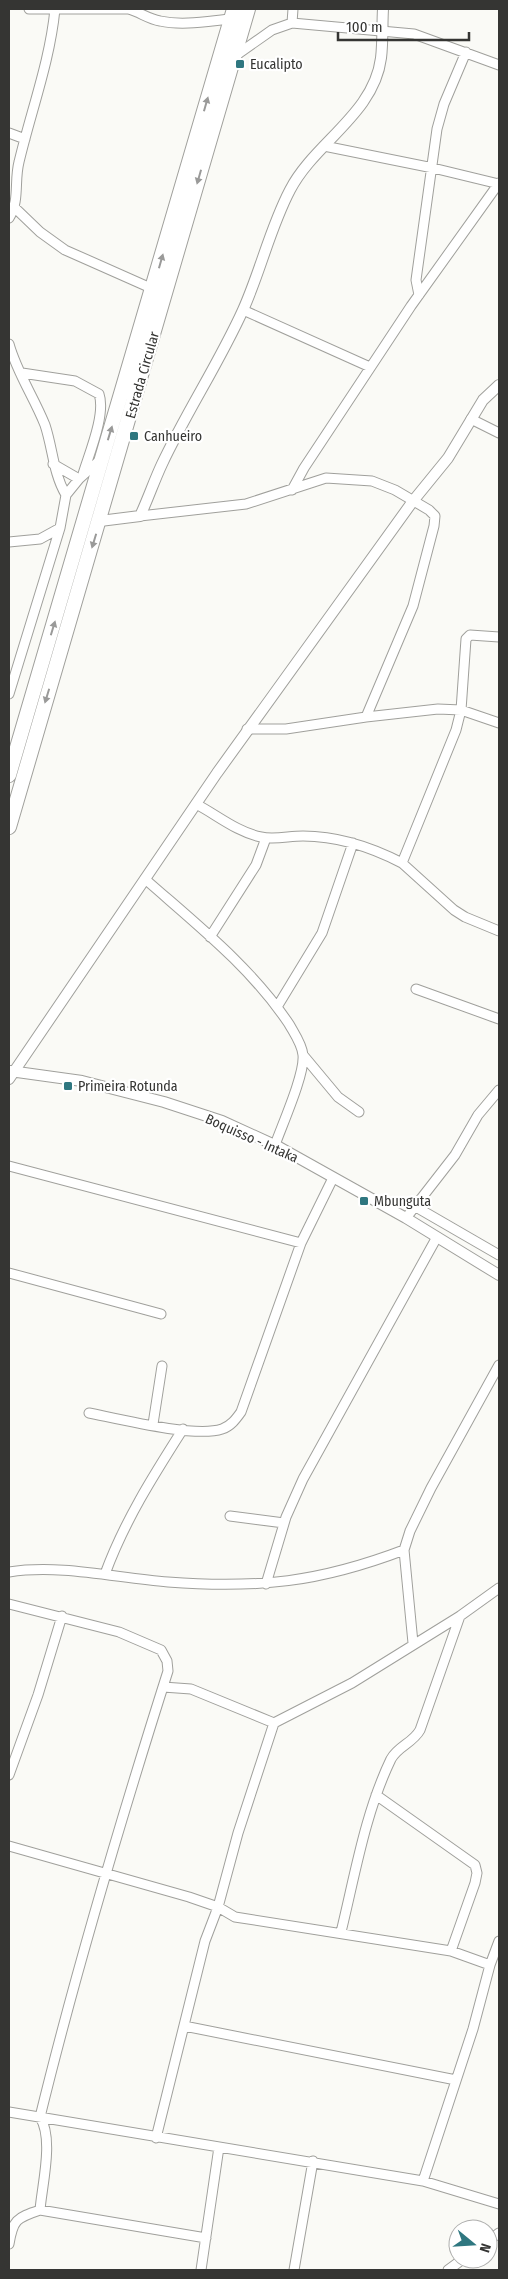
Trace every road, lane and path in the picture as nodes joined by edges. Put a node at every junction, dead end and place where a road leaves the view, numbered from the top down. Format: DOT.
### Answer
graph roads {
  1 [pos="29,9"];
  2 [pos="55,9"];
  3 [pos="248,9"];
  4 [pos="293,9"];
  5 [pos="383,9"];
  6 [pos="146,13"];
  7 [pos="232,14"];
  8 [pos="292,23"];
  9 [pos="382,31"];
  10 [pos="466,52"];
  11 [pos="234,57"];
  12 [pos="499,65"];
  13 [pos="9,133"];
  14 [pos="25,139"];
  15 [pos="324,146"];
  16 [pos="432,168"];
  17 [pos="499,184"];
  18 [pos="14,207"];
  19 [pos="9,218"];
  20 [pos="153,289"];
  21 [pos="419,295"];
  22 [pos="243,310"];
  23 [pos="9,344"];
  24 [pos="370,366"];
  25 [pos="22,373"];
  26 [pos="499,385"];
  27 [pos="471,419"];
  28 [pos="499,433"];
  29 [pos="102,458"];
  30 [pos="53,464"];
  31 [pos="81,477"];
  32 [pos="292,490"];
  33 [pos="66,496"];
  34 [pos="413,501"];
  35 [pos="140,516"];
  36 [pos="100,521"];
  37 [pos="60,528"];
  38 [pos="40,539"];
  39 [pos="9,542"];
  40 [pos="53,549"];
  41 [pos="499,638"];
  42 [pos="9,694"];
  43 [pos="461,710"];
  44 [pos="366,716"];
  45 [pos="499,723"];
  46 [pos="247,729"];
  47 [pos="9,775"];
  48 [pos="196,804"];
  49 [pos="9,827"];
  50 [pos="266,838"];
  51 [pos="353,843"];
  52 [pos="402,863"];
  53 [pos="145,879"];
  54 [pos="499,931"];
  55 [pos="210,937"];
  56 [pos="416,989"];
  57 [pos="277,1007"];
  58 [pos="499,1019"];
  59 [pos="303,1055"];
  60 [pos="11,1074"];
  61 [pos="499,1090"];
  62 [pos="359,1112"];
  63 [pos="275,1145"];
  64 [pos="9,1166"];
  65 [pos="333,1178"];
  66 [pos="416,1207"];
  67 [pos="406,1218"];
  68 [pos="437,1237"];
  69 [pos="301,1243"];
  70 [pos="499,1255"];
  71 [pos="9,1272"];
  72 [pos="499,1275"];
  73 [pos="161,1314"];
  74 [pos="499,1365"];
  75 [pos="162,1366"];
  76 [pos="88,1413"];
  77 [pos="153,1424"];
  78 [pos="183,1430"];
  79 [pos="230,1516"];
  80 [pos="284,1523"];
  81 [pos="404,1550"];
  82 [pos="9,1572"];
  83 [pos="105,1574"];
  84 [pos="266,1584"];
  85 [pos="499,1588"];
  86 [pos="9,1604"];
  87 [pos="62,1616"];
  88 [pos="460,1616"];
  89 [pos="413,1643"];
  90 [pos="163,1687"];
  91 [pos="274,1723"];
  92 [pos="9,1775"];
  93 [pos="376,1795"];
  94 [pos="9,1846"];
  95 [pos="104,1874"];
  96 [pos="218,1907"];
  97 [pos="341,1932"];
  98 [pos="499,1941"];
  99 [pos="451,1952"];
  100 [pos="490,1965"];
  101 [pos="184,2026"];
  102 [pos="456,2080"];
  103 [pos="9,2112"];
  104 [pos="40,2116"];
  105 [pos="156,2138"];
  106 [pos="219,2147"];
  107 [pos="313,2161"];
  108 [pos="423,2181"];
  109 [pos="499,2204"];
  110 [pos="40,2210"];
  111 [pos="11,2223"];
  112 [pos="206,2238"];
  113 [pos="9,2244"];
  114 [pos="201,2270"];
  115 [pos="294,2270"];
  1 -- 2 [label="street"];
  2 -- 6 [label="street"];
  2 -- 14 [label="street"];
  3 -- 11 [label="main road, Estrada Circular"];
  4 -- 8 [label="street"];
  5 -- 9 [label="street"];
  6 -- 7 [label="street"];
  20 -- 7 [label="main road, Estrada Circular, one-way"];
  8 -- 9 [label="street"];
  8 -- 11 [label="street"];
  9 -- 10 [label="street"];
  9 -- 15 [label="street"];
  10 -- 12 [label="street"];
  10 -- 16 [label="street"];
  11 -- 36 [label="main road, Estrada Circular, one-way"];
  13 -- 14 [label="street"];
  14 -- 18 [label="street"];
  15 -- 16 [label="street"];
  15 -- 22 [label="street"];
  16 -- 17 [label="street"];
  16 -- 21 [label="street"];
  17 -- 21 [label="street"];
  18 -- 19 [label="street"];
  18 -- 20 [label="street"];
  29 -- 20 [label="main road, Estrada Circular, one-way"];
  21 -- 24 [label="street"];
  22 -- 24 [label="street"];
  22 -- 35 [label="street"];
  23 -- 25 [label="street"];
  24 -- 32 [label="street"];
  25 -- 30 [label="street"];
  25 -- 31 [label="street"];
  26 -- 27 [label="street"];
  27 -- 28 [label="street"];
  27 -- 34 [label="street"];
  29 -- 31 [label="street"];
  47 -- 29 [label="main road, Estrada Circular, one-way"];
  30 -- 31 [label="street"];
  30 -- 33 [label="street"];
  31 -- 33 [label="street"];
  32 -- 34 [label="street"];
  32 -- 35 [label="street"];
  33 -- 37 [label="street"];
  34 -- 44 [label="street"];
  34 -- 46 [label="street"];
  35 -- 36 [label="street"];
  36 -- 49 [label="main road, Estrada Circular, one-way"];
  37 -- 38 [label="street"];
  37 -- 40 [label="street"];
  38 -- 39 [label="street"];
  38 -- 40 [label="street"];
  40 -- 42 [label="street"];
  41 -- 43 [label="street"];
  43 -- 44 [label="street"];
  43 -- 45 [label="street"];
  43 -- 52 [label="street"];
  44 -- 46 [label="street"];
  46 -- 48 [label="street"];
  48 -- 50 [label="street"];
  48 -- 53 [label="street"];
  50 -- 51 [label="street"];
  50 -- 55 [label="street"];
  51 -- 52 [label="street"];
  51 -- 57 [label="street"];
  52 -- 54 [label="street"];
  53 -- 55 [label="street"];
  53 -- 60 [label="street"];
  55 -- 57 [label="street"];
  56 -- 58 [label="street"];
  57 -- 59 [label="street"];
  59 -- 62 [label="street"];
  59 -- 63 [label="street"];
  60 -- 63 [label="street, Boquisso - Intaka"];
  61 -- 66 [label="street"];
  63 -- 65 [label="street, Boquisso - Intaka"];
  64 -- 69 [label="street"];
  65 -- 67 [label="street, Boquisso - Intaka"];
  65 -- 69 [label="street"];
  66 -- 67 [label="street"];
  66 -- 70 [label="street"];
  67 -- 68 [label="street, Boquisso - Intaka"];
  68 -- 72 [label="street, Boquisso - Intaka"];
  68 -- 80 [label="street"];
  69 -- 78 [label="street"];
  71 -- 73 [label="street"];
  74 -- 81 [label="street"];
  75 -- 77 [label="street"];
  76 -- 77 [label="street"];
  77 -- 78 [label="street"];
  78 -- 83 [label="street"];
  79 -- 80 [label="street"];
  80 -- 84 [label="street"];
  81 -- 84 [label="street"];
  81 -- 89 [label="street"];
  82 -- 83 [label="street"];
  83 -- 84 [label="street"];
  85 -- 88 [label="street"];
  86 -- 87 [label="street"];
  87 -- 90 [label="street"];
  87 -- 92 [label="street"];
  88 -- 89 [label="street"];
  88 -- 93 [label="street"];
  89 -- 91 [label="street"];
  90 -- 91 [label="street"];
  90 -- 95 [label="street"];
  91 -- 96 [label="street"];
  93 -- 97 [label="street"];
  93 -- 99 [label="street"];
  94 -- 95 [label="street"];
  95 -- 96 [label="street"];
  95 -- 104 [label="street"];
  96 -- 97 [label="street"];
  96 -- 101 [label="street"];
  97 -- 99 [label="street"];
  98 -- 100 [label="street"];
  99 -- 100 [label="street"];
  100 -- 102 [label="street"];
  101 -- 102 [label="street"];
  101 -- 105 [label="street"];
  102 -- 108 [label="street"];
  103 -- 104 [label="street"];
  104 -- 105 [label="street"];
  104 -- 110 [label="street"];
  105 -- 106 [label="street"];
  106 -- 107 [label="street"];
  106 -- 112 [label="street"];
  107 -- 108 [label="street"];
  107 -- 115 [label="street"];
  108 -- 109 [label="street"];
  110 -- 111 [label="street"];
  110 -- 112 [label="street"];
  111 -- 113 [label="street"];
  112 -- 114 [label="street"];
}
